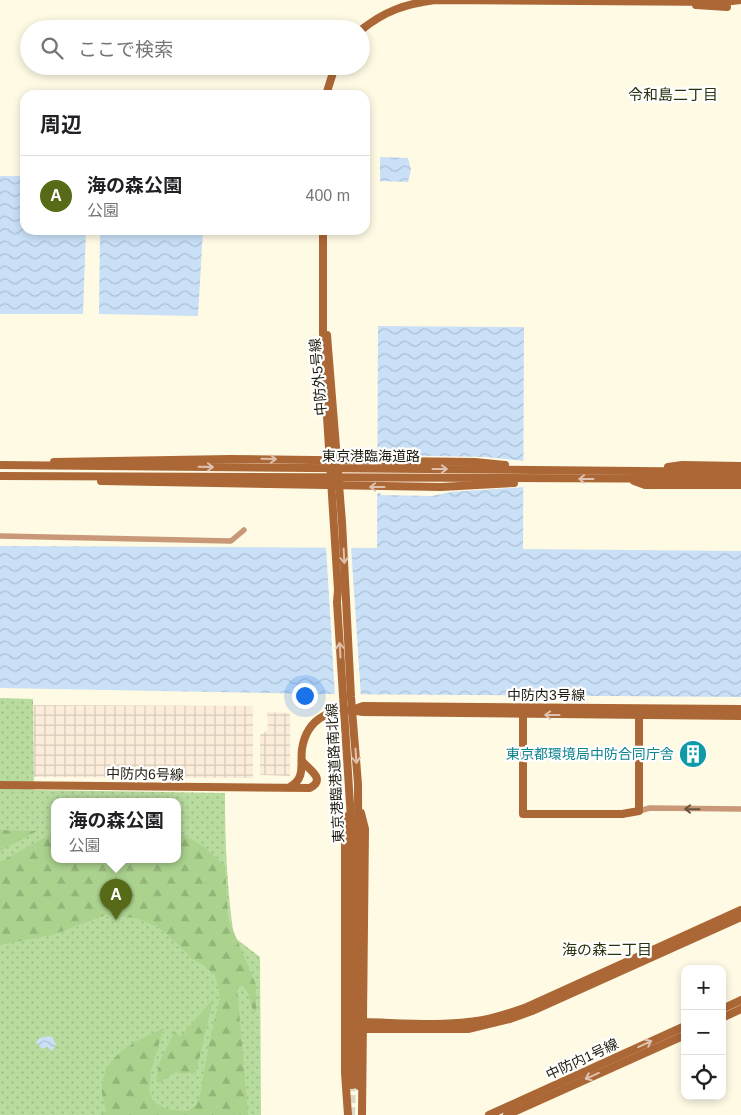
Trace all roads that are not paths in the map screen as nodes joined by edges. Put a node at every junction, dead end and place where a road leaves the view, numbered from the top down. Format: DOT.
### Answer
graph roads {
  1 [pos="741,0"];
  2 [pos="567,1"];
  3 [pos="666,2"];
  4 [pos="741,6"];
  5 [pos="370,23"];
  6 [pos="332,75"];
  7 [pos="328,90"];
  8 [pos="323,235"];
  9 [pos="333,461"];
  10 [pos="0,465"];
  11 [pos="10,465"];
  12 [pos="741,466"];
  13 [pos="536,470"];
  14 [pos="602,471"];
  15 [pos="741,472"];
  16 [pos="356,473"];
  17 [pos="0,476"];
  18 [pos="41,476"];
  19 [pos="543,479"];
  20 [pos="627,479"];
  21 [pos="741,479"];
  22 [pos="335,486"];
  23 [pos="741,486"];
  24 [pos="244,530"];
  25 [pos="0,536"];
  26 [pos="741,708"];
  27 [pos="348,710"];
  28 [pos="523,711"];
  29 [pos="639,711"];
  30 [pos="741,716"];
  31 [pos="302,761"];
  32 [pos="300,778"];
  33 [pos="0,785"];
  34 [pos="290,786"];
  35 [pos="305,787"];
  36 [pos="348,802"];
  37 [pos="359,802"];
  38 [pos="741,809"];
  39 [pos="639,811"];
  40 [pos="741,910"];
  41 [pos="741,916"];
  42 [pos="741,1000"];
  43 [pos="726,1006"];
  44 [pos="741,1009"];
  45 [pos="726,1016"];
  46 [pos="364,1026"];
  47 [pos="681,1028"];
  48 [pos="681,1036"];
  49 [pos="348,1115"];
  50 [pos="362,1115"];
  51 [pos="489,1115"];
  52 [pos="507,1115"];
  1 -- 3 [label="street"];
  2 -- 3 [label="street"];
  2 -- 5 [label="street"];
  3 -- 4 [label="street"];
  6 -- 7 [label="street"];
  8 -- 9 [label="street, 中防外5号線"];
  11 -- 9 [label="street, one-way"];
  9 -- 13 [label="street"];
  9 -- 22 [label="street, 東京港臨港道路南北線"];
  10 -- 11 [label="street, 東京港臨海道路"];
  11 -- 16 [label="street, 東京港臨海道路, one-way"];
  12 -- 14 [label="street"];
  13 -- 14 [label="street, 東京港臨海道路"];
  16 -- 13 [label="street, 東京港臨海道路, one-way"];
  14 -- 15 [label="street, 東京港臨海道路"];
  16 -- 18 [label="street, 東京港臨海道路"];
  16 -- 19 [label="street, 東京港臨海道路"];
  17 -- 18 [label="street, 東京港臨海道路"];
  18 -- 22 [label="street"];
  20 -- 19 [label="street, 東京港臨海道路, one-way"];
  19 -- 22 [label="street, one-way"];
  20 -- 21 [label="street, 東京港臨海道路"];
  20 -- 23 [label="street"];
  22 -- 27 [label="street, 東京港臨港道路南北線"];
  24 -- 25 [label="street"];
  26 -- 29 [label="street, 中防内3号線"];
  27 -- 28 [label="street, 中防内3号線"];
  27 -- 31 [label="street"];
  27 -- 36 [label="street, 東京港臨港道路南北線"];
  27 -- 37 [label="street, 東京港臨港道路南北線, one-way"];
  28 -- 29 [label="street, 中防内3号線"];
  28 -- 39 [label="street"];
  29 -- 30 [label="street, 中防内3号線"];
  29 -- 39 [label="street"];
  31 -- 32 [label="street"];
  31 -- 35 [label="street"];
  32 -- 34 [label="street"];
  32 -- 35 [label="street"];
  33 -- 34 [label="street, 中防内6号線"];
  34 -- 35 [label="street, 中防内6号線"];
  36 -- 37 [label="street, 東京港臨港道路南北線"];
  36 -- 49 [label="street"];
  37 -- 46 [label="street"];
  38 -- 39 [label="street, one-way"];
  40 -- 46 [label="street"];
  41 -- 46 [label="street"];
  42 -- 43 [label="street"];
  44 -- 45 [label="street"];
  46 -- 50 [label="street"];
  51 -- 47 [label="street, 中防内1号線, one-way"];
  48 -- 52 [label="street, 中防内1号線, one-way"];
}
